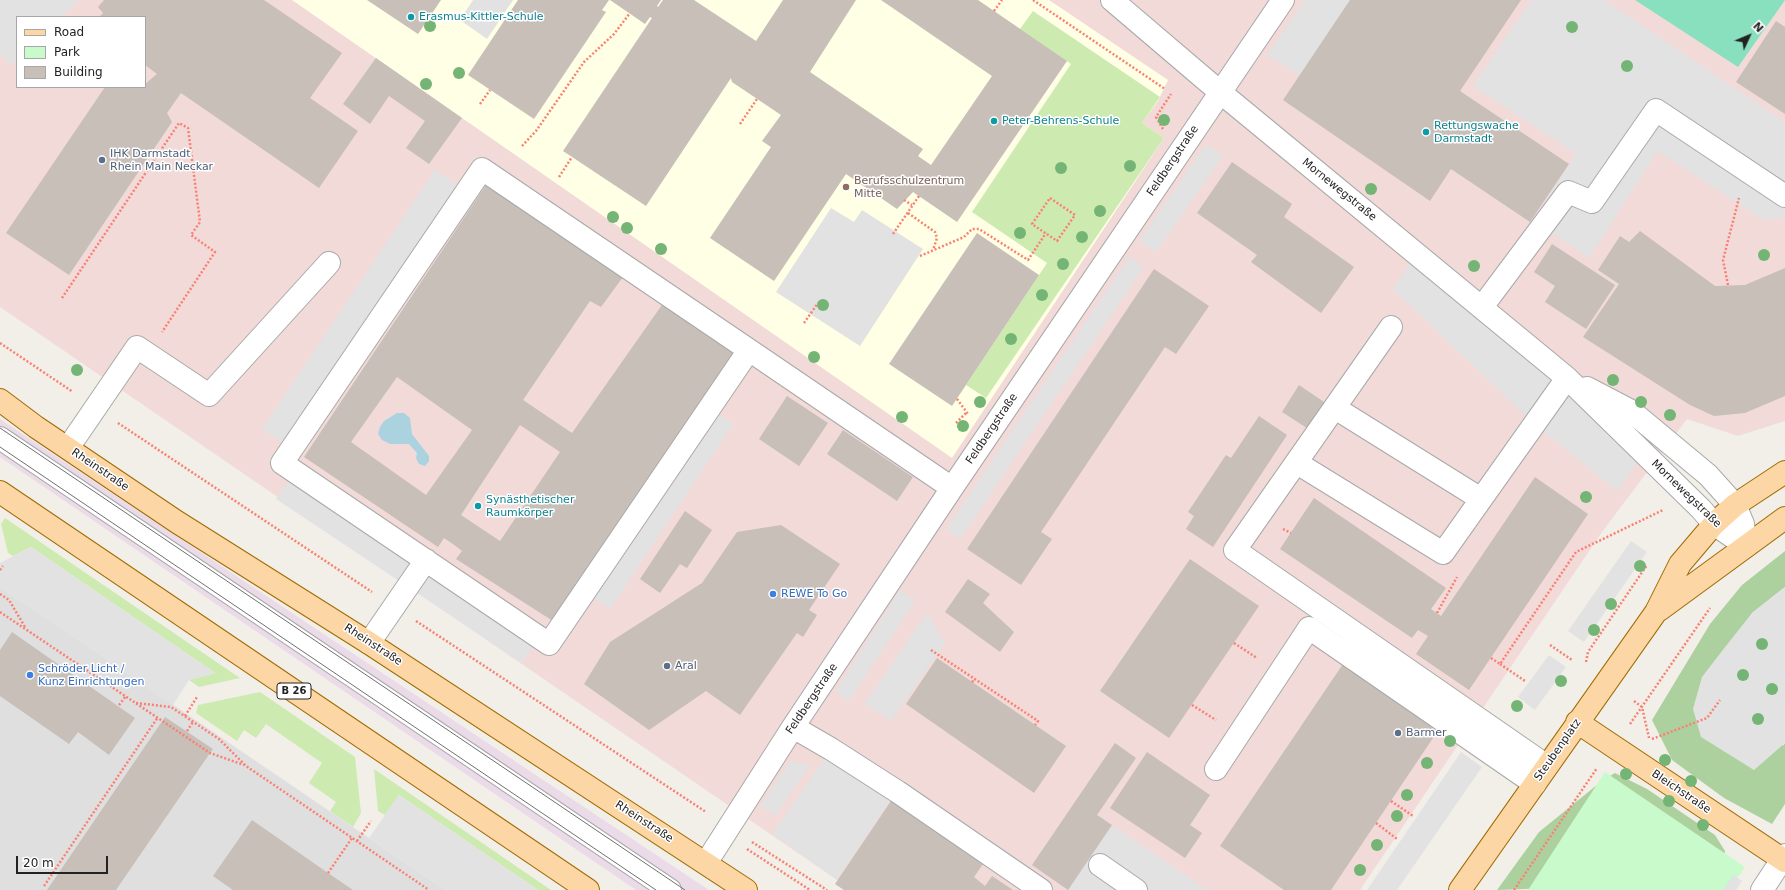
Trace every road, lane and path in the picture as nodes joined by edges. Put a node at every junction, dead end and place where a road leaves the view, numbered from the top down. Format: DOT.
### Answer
graph roads {
  1 [pos="1001,0"];
  2 [pos="1033,0"];
  3 [pos="1112,0"];
  4 [pos="1283,0"];
  5 [pos="994,11"];
  6 [pos="630,13"];
  7 [pos="490,90"];
  8 [pos="1165,90"];
  9 [pos="1220,92"];
  10 [pos="1171,94"];
  11 [pos="757,99"];
  12 [pos="480,104"];
  13 [pos="740,124"];
  14 [pos="1165,130"];
  15 [pos="522,146"];
  16 [pos="572,157"];
  17 [pos="1746,170"];
  18 [pos="559,177"];
  19 [pos="919,196"];
  20 [pos="1785,196"];
  21 [pos="904,200"];
  22 [pos="912,205"];
  23 [pos="908,213"];
  24 [pos="1046,233"];
  25 [pos="893,234"];
  26 [pos="933,250"];
  27 [pos="920,256"];
  28 [pos="329,263"];
  29 [pos="1728,285"];
  30 [pos="62,298"];
  31 [pos="818,303"];
  32 [pos="1482,307"];
  33 [pos="804,323"];
  34 [pos="1391,327"];
  35 [pos="0,343"];
  36 [pos="749,350"];
  37 [pos="142,351"];
  38 [pos="1567,378"];
  39 [pos="0,400"];
  40 [pos="96,408"];
  41 [pos="1335,408"];
  42 [pos="967,412"];
  43 [pos="956,423"];
  44 [pos="0,438"];
  45 [pos="68,448"];
  46 [pos="1297,463"];
  47 [pos="1785,472"];
  48 [pos="952,488"];
  49 [pos="0,492"];
  50 [pos="1481,499"];
  51 [pos="1735,506"];
  52 [pos="1667,508"];
  53 [pos="1785,518"];
  54 [pos="1714,524"];
  55 [pos="1281,528"];
  56 [pos="1291,533"];
  57 [pos="1746,546"];
  58 [pos="426,560"];
  59 [pos="3,566"];
  60 [pos="0,570"];
  61 [pos="0,594"];
  62 [pos="1714,603"];
  63 [pos="394,606"];
  64 [pos="0,612"];
  65 [pos="1656,612"];
  66 [pos="27,629"];
  67 [pos="369,643"];
  68 [pos="1550,645"];
  69 [pos="931,650"];
  70 [pos="1492,658"];
  71 [pos="1572,660"];
  72 [pos="1500,664"];
  73 [pos="975,679"];
  74 [pos="1525,681"];
  75 [pos="972,682"];
  76 [pos="126,696"];
  77 [pos="197,697"];
  78 [pos="1720,700"];
  79 [pos="1634,701"];
  80 [pos="136,703"];
  81 [pos="119,705"];
  82 [pos="1642,706"];
  83 [pos="185,716"];
  84 [pos="158,717"];
  85 [pos="193,722"];
  86 [pos="1577,722"];
  87 [pos="1035,725"];
  88 [pos="793,728"];
  89 [pos="187,731"];
  90 [pos="1650,740"];
  91 [pos="1657,744"];
  92 [pos="1613,747"];
  93 [pos="246,766"];
  94 [pos="1216,769"];
  95 [pos="1540,775"];
  96 [pos="106,794"];
  97 [pos="110,797"];
  98 [pos="1391,801"];
  99 [pos="1413,816"];
  100 [pos="371,821"];
  101 [pos="1376,823"];
  102 [pos="729,827"];
  103 [pos="352,838"];
  104 [pos="1398,839"];
  105 [pos="357,841"];
  106 [pos="69,848"];
  107 [pos="73,852"];
  108 [pos="1784,858"];
  109 [pos="706,863"];
  110 [pos="1100,865"];
  111 [pos="328,873"];
  112 [pos="44,886"];
  113 [pos="429,890"];
  114 [pos="588,890"];
  115 [pos="670,890"];
  116 [pos="746,890"];
  117 [pos="810,890"];
  118 [pos="827,890"];
  119 [pos="1040,890"];
  120 [pos="1136,890"];
  121 [pos="1460,890"];
  122 [pos="1514,890"];
  123 [pos="1762,890"];
  1 -- 5 [label="path"];
  2 -- 8 [label="path"];
  3 -- 9 [label="street, Mornewegstraße"];
  4 -- 9 [label="street, Feldbergstraße"];
  6 -- 15 [label="path"];
  7 -- 12 [label="path"];
  9 -- 32 [label="street, Mornewegstraße"];
  9 -- 48 [label="street, Feldbergstraße"];
  10 -- 14 [label="path"];
  11 -- 13 [label="path"];
  16 -- 18 [label="path"];
  17 -- 20 [label="street"];
  17 -- 29 [label="path"];
  17 -- 32 [label="street"];
  19 -- 22 [label="path"];
  21 -- 22 [label="path"];
  22 -- 23 [label="path"];
  23 -- 25 [label="path"];
  23 -- 26 [label="path"];
  24 -- 24 [label="path"];
  24 -- 26 [label="path"];
  26 -- 27 [label="path"];
  28 -- 37 [label="street"];
  30 -- 37 [label="path"];
  31 -- 33 [label="path"];
  32 -- 38 [label="street, Mornewegstraße"];
  34 -- 41 [label="street"];
  35 -- 40 [label="path"];
  36 -- 48 [label="street"];
  36 -- 58 [label="street"];
  36 -- 58 [label="street"];
  37 -- 40 [label="street"];
  38 -- 50 [label="street"];
  38 -- 51 [label="street, Mornewegstraße"];
  38 -- 54 [label="street, Mornewegstraße"];
  39 -- 45 [label="main road, Rheinstraße"];
  40 -- 45 [label="street"];
  40 -- 63 [label="path"];
  41 -- 46 [label="street"];
  41 -- 50 [label="street"];
  42 -- 43 [label="path"];
  44 -- 115 [label="street"];
  45 -- 67 [label="main road, Rheinstraße"];
  46 -- 50 [label="street"];
  46 -- 95 [label="street"];
  47 -- 51 [label="main road, Steubenplatz"];
  48 -- 88 [label="street, Feldbergstraße"];
  49 -- 114 [label="main road, B 26"];
  51 -- 54 [label="main road, Steubenplatz"];
  51 -- 57 [label="street, Mornewegstraße"];
  52 -- 72 [label="path"];
  53 -- 57 [label="main road, Steubenplatz"];
  54 -- 57 [label="street, Mornewegstraße"];
  54 -- 65 [label="main road, Steubenplatz"];
  55 -- 56 [label="path"];
  57 -- 65 [label="main road, Steubenplatz"];
  58 -- 63 [label="street"];
  59 -- 60 [label="path"];
  61 -- 66 [label="path"];
  62 -- 82 [label="path"];
  63 -- 67 [label="street"];
  63 -- 102 [label="path"];
  64 -- 66 [label="path"];
  65 -- 86 [label="main road, Steubenplatz"];
  66 -- 76 [label="path"];
  67 -- 109 [label="main road, Rheinstraße"];
  68 -- 71 [label="path"];
  69 -- 73 [label="path"];
  70 -- 72 [label="path"];
  72 -- 74 [label="path"];
  73 -- 75 [label="path"];
  73 -- 87 [label="path"];
  76 -- 80 [label="path"];
  76 -- 81 [label="path"];
  77 -- 83 [label="path"];
  78 -- 90 [label="path"];
  79 -- 82 [label="path"];
  80 -- 83 [label="path"];
  80 -- 84 [label="path"];
  82 -- 90 [label="path"];
  82 -- 92 [label="path"];
  83 -- 85 [label="path"];
  84 -- 93 [label="path"];
  84 -- 96 [label="path"];
  85 -- 89 [label="path"];
  85 -- 93 [label="path"];
  86 -- 92 [label="main road, Bleichstraße"];
  86 -- 95 [label="main road, Steubenplatz"];
  88 -- 102 [label="street, Feldbergstraße"];
  88 -- 119 [label="street"];
  90 -- 91 [label="path"];
  92 -- 108 [label="main road, Bleichstraße"];
  92 -- 122 [label="path"];
  93 -- 103 [label="path"];
  94 -- 95 [label="street"];
  95 -- 121 [label="main road, Steubenplatz"];
  96 -- 97 [label="path"];
  96 -- 106 [label="path"];
  98 -- 99 [label="path"];
  100 -- 105 [label="path"];
  101 -- 104 [label="path"];
  102 -- 109 [label="street, Feldbergstraße"];
  102 -- 117 [label="path"];
  102 -- 118 [label="path"];
  103 -- 105 [label="path"];
  103 -- 111 [label="path"];
  105 -- 113 [label="path"];
  106 -- 107 [label="path"];
  106 -- 112 [label="path"];
  108 -- 123 [label="street"];
  109 -- 116 [label="main road, Rheinstraße"];
  110 -- 120 [label="street"];
}
